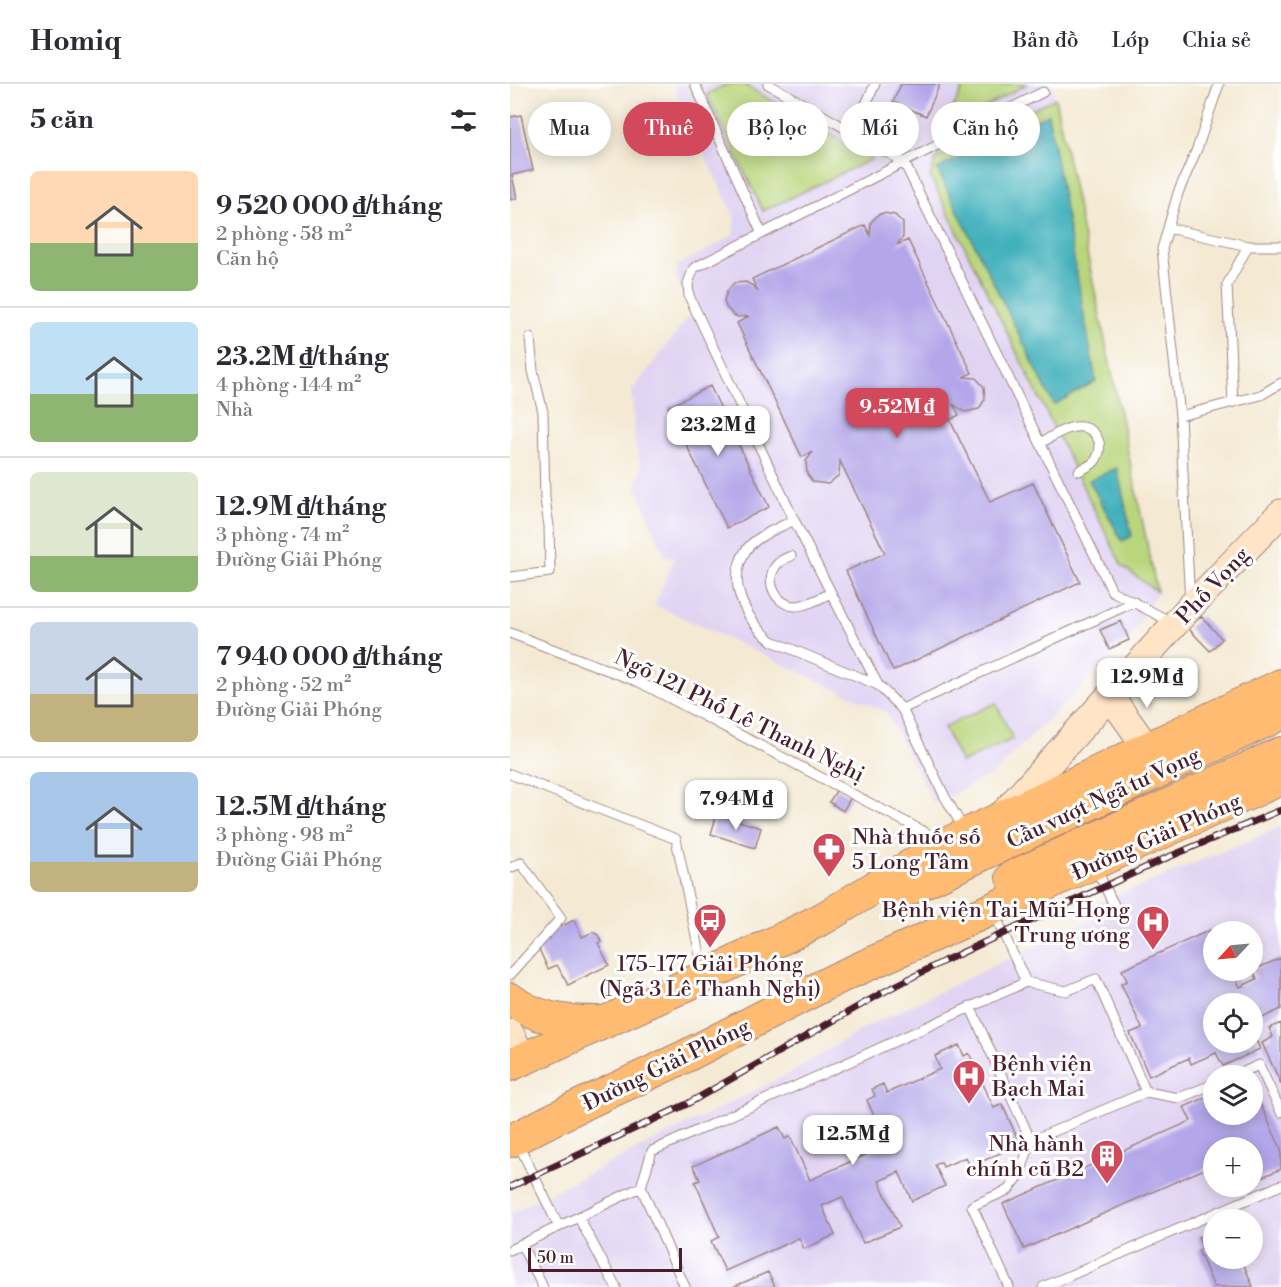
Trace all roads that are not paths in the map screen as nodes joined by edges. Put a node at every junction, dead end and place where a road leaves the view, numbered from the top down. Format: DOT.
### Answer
graph roads {
  1 [pos="695,84"];
  2 [pos="768,84"];
  3 [pos="874,84"];
  4 [pos="1219,84"];
  5 [pos="1043,92"];
  6 [pos="866,102"];
  7 [pos="840,123"];
  8 [pos="894,156"];
  9 [pos="904,162"];
  10 [pos="1168,228"];
  11 [pos="762,234"];
  12 [pos="1248,246"];
  13 [pos="1281,246"];
  14 [pos="530,338"];
  15 [pos="1281,383"];
  16 [pos="1233,402"];
  17 [pos="1180,416"];
  18 [pos="1040,443"];
  19 [pos="1079,471"];
  20 [pos="1281,513"];
  21 [pos="794,520"];
  22 [pos="790,556"];
  23 [pos="510,577"];
  24 [pos="831,592"];
  25 [pos="1134,603"];
  26 [pos="1183,616"];
  27 [pos="510,633"];
  28 [pos="878,685"];
  29 [pos="1281,685"];
  30 [pos="1110,696"];
  31 [pos="902,709"];
  32 [pos="1281,714"];
  33 [pos="1147,748"];
  34 [pos="1281,753"];
  35 [pos="510,774"];
  36 [pos="1281,779"];
  37 [pos="1000,818"];
  38 [pos="956,839"];
  39 [pos="1094,864"];
  40 [pos="510,868"];
  41 [pos="1114,905"];
  42 [pos="824,918"];
  43 [pos="999,924"];
  44 [pos="510,975"];
  45 [pos="702,978"];
  46 [pos="838,978"];
  47 [pos="1026,982"];
  48 [pos="510,999"];
  49 [pos="970,1006"];
  50 [pos="607,1022"];
  51 [pos="514,1052"];
  52 [pos="1263,1074"];
  53 [pos="1203,1088"];
  54 [pos="1146,1092"];
  55 [pos="1281,1112"];
  56 [pos="513,1139"];
  57 [pos="1031,1141"];
  58 [pos="1281,1185"];
  59 [pos="641,1187"];
  60 [pos="579,1218"];
  61 [pos="559,1227"];
  62 [pos="522,1244"];
  63 [pos="510,1250"];
  64 [pos="543,1287"];
  65 [pos="616,1287"];
  66 [pos="685,1287"];
  67 [pos="1009,1287"];
  68 [pos="1043,1287"];
  1 -- 11 [label="lane"];
  2 -- 7 [label="lane"];
  3 -- 6 [label="lane"];
  4 -- 10 [label="lane"];
  5 -- 9 [label="lane"];
  8 -- 9 [label="lane"];
  9 -- 11 [label="lane"];
  9 -- 18 [label="lane"];
  10 -- 12 [label="lane"];
  10 -- 17 [label="lane"];
  11 -- 21 [label="lane"];
  12 -- 13 [label="lane"];
  12 -- 16 [label="lane"];
  14 -- 23 [label="lane"];
  15 -- 16 [label="lane"];
  16 -- 17 [label="lane"];
  17 -- 26 [label="lane"];
  18 -- 19 [label="lane"];
  18 -- 25 [label="lane"];
  20 -- 26 [label="street, Phố Vọng"];
  21 -- 24 [label="lane"];
  21 -- 28 [label="lane"];
  22 -- 24 [label="lane"];
  24 -- 28 [label="lane"];
  25 -- 26 [label="lane"];
  25 -- 31 [label="lane"];
  26 -- 30 [label="street, Phố Vọng"];
  27 -- 38 [label="lane, Ngõ 121 Phố Lê Thanh Nghị"];
  28 -- 31 [label="lane"];
  29 -- 33 [label="main road"];
  30 -- 33 [label="street"];
  30 -- 37 [label="street, Phố Vọng"];
  31 -- 38 [label="lane"];
  32 -- 42 [label="main road, Cầu vượt Ngã tư Vọng"];
  33 -- 37 [label="main road"];
  34 -- 46 [label="main road, Cầu vượt Ngã tư Vọng"];
  35 -- 45 [label="lane"];
  36 -- 39 [label="main road, Đường Giải Phóng"];
  37 -- 38 [label="main road"];
  38 -- 42 [label="main road"];
  39 -- 41 [label="lane"];
  39 -- 46 [label="main road, Đường Giải Phóng"];
  40 -- 44 [label="lane"];
  42 -- 45 [label="main road"];
  43 -- 47 [label="lane"];
  45 -- 50 [label="main road"];
  46 -- 56 [label="main road, Đường Giải Phóng"];
  47 -- 49 [label="lane"];
  47 -- 54 [label="lane"];
  48 -- 50 [label="main road"];
  49 -- 57 [label="lane"];
  49 -- 59 [label="lane"];
  50 -- 51 [label="main road"];
  52 -- 55 [label="lane"];
  53 -- 54 [label="lane"];
  54 -- 57 [label="lane"];
  56 -- 61 [label="lane"];
  57 -- 67 [label="lane"];
  58 -- 68 [label="lane"];
  59 -- 60 [label="lane"];
  59 -- 66 [label="lane"];
  60 -- 61 [label="lane"];
  60 -- 65 [label="lane"];
  61 -- 62 [label="lane"];
  62 -- 63 [label="lane"];
  62 -- 64 [label="lane"];
}
